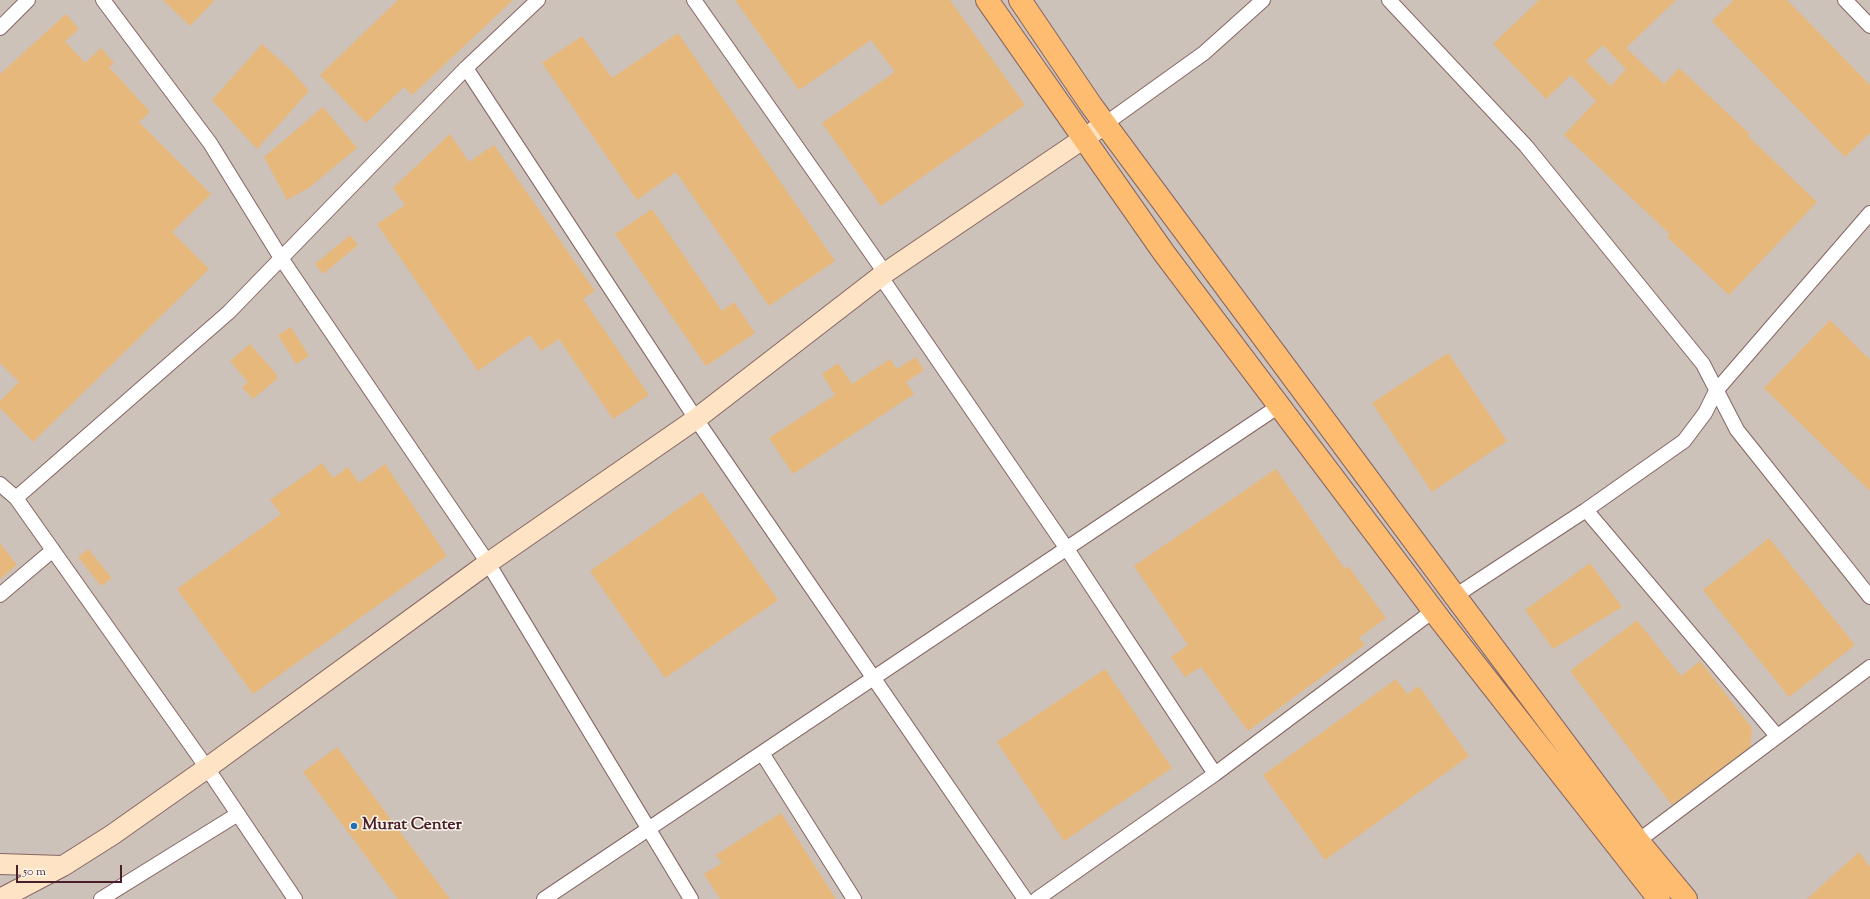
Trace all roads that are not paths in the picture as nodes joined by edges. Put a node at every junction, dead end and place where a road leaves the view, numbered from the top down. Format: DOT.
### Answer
graph roads {
  1 [pos="28,0"];
  2 [pos="103,0"];
  3 [pos="538,0"];
  4 [pos="694,0"];
  5 [pos="987,0"];
  6 [pos="1020,0"];
  7 [pos="1263,0"];
  8 [pos="1389,0"];
  9 [pos="1845,0"];
  10 [pos="1870,26"];
  11 [pos="0,28"];
  12 [pos="466,68"];
  13 [pos="1105,124"];
  14 [pos="1083,138"];
  15 [pos="1870,213"];
  16 [pos="281,258"];
  17 [pos="883,275"];
  18 [pos="1716,391"];
  19 [pos="1279,406"];
  20 [pos="696,419"];
  21 [pos="0,484"];
  22 [pos="16,498"];
  23 [pos="1586,510"];
  24 [pos="1067,549"];
  25 [pos="53,550"];
  26 [pos="488,563"];
  27 [pos="0,595"];
  28 [pos="1455,596"];
  29 [pos="1870,597"];
  30 [pos="1433,611"];
  31 [pos="1870,667"];
  32 [pos="873,678"];
  33 [pos="1777,736"];
  34 [pos="762,753"];
  35 [pos="208,768"];
  36 [pos="1215,774"];
  37 [pos="238,814"];
  38 [pos="648,829"];
  39 [pos="1638,841"];
  40 [pos="0,864"];
  41 [pos="63,866"];
  42 [pos="0,899"];
  43 [pos="101,899"];
  44 [pos="295,899"];
  45 [pos="544,899"];
  46 [pos="691,899"];
  47 [pos="854,899"];
  48 [pos="1025,899"];
  49 [pos="1037,899"];
  50 [pos="1659,899"];
  51 [pos="1686,899"];
  1 -- 11 [label="street"];
  2 -- 16 [label="street"];
  3 -- 12 [label="street"];
  4 -- 17 [label="street"];
  5 -- 14 [label="main road"];
  6 -- 13 [label="main road"];
  7 -- 13 [label="street"];
  8 -- 18 [label="street"];
  9 -- 10 [label="street"];
  12 -- 16 [label="street"];
  12 -- 20 [label="street"];
  13 -- 14 [label="street"];
  13 -- 28 [label="main road"];
  14 -- 17 [label="street"];
  14 -- 19 [label="main road"];
  15 -- 18 [label="street"];
  16 -- 22 [label="street"];
  16 -- 26 [label="street"];
  17 -- 20 [label="street"];
  17 -- 24 [label="street"];
  18 -- 23 [label="street"];
  18 -- 29 [label="street"];
  19 -- 24 [label="street"];
  19 -- 30 [label="main road"];
  20 -- 26 [label="street"];
  20 -- 32 [label="street"];
  21 -- 22 [label="street"];
  22 -- 25 [label="street"];
  23 -- 28 [label="street"];
  23 -- 33 [label="street"];
  24 -- 32 [label="street"];
  24 -- 36 [label="street"];
  25 -- 27 [label="street"];
  25 -- 35 [label="street"];
  26 -- 35 [label="street"];
  26 -- 38 [label="street"];
  28 -- 39 [label="main road"];
  30 -- 36 [label="street"];
  30 -- 50 [label="main road"];
  31 -- 33 [label="street"];
  32 -- 34 [label="street"];
  32 -- 48 [label="street"];
  33 -- 39 [label="street"];
  34 -- 38 [label="street"];
  34 -- 47 [label="street"];
  35 -- 37 [label="street"];
  35 -- 41 [label="street"];
  36 -- 49 [label="street"];
  37 -- 43 [label="street"];
  37 -- 44 [label="street"];
  38 -- 45 [label="street"];
  38 -- 46 [label="street"];
  39 -- 51 [label="main road"];
  40 -- 41 [label="street"];
  41 -- 42 [label="street"];
}
